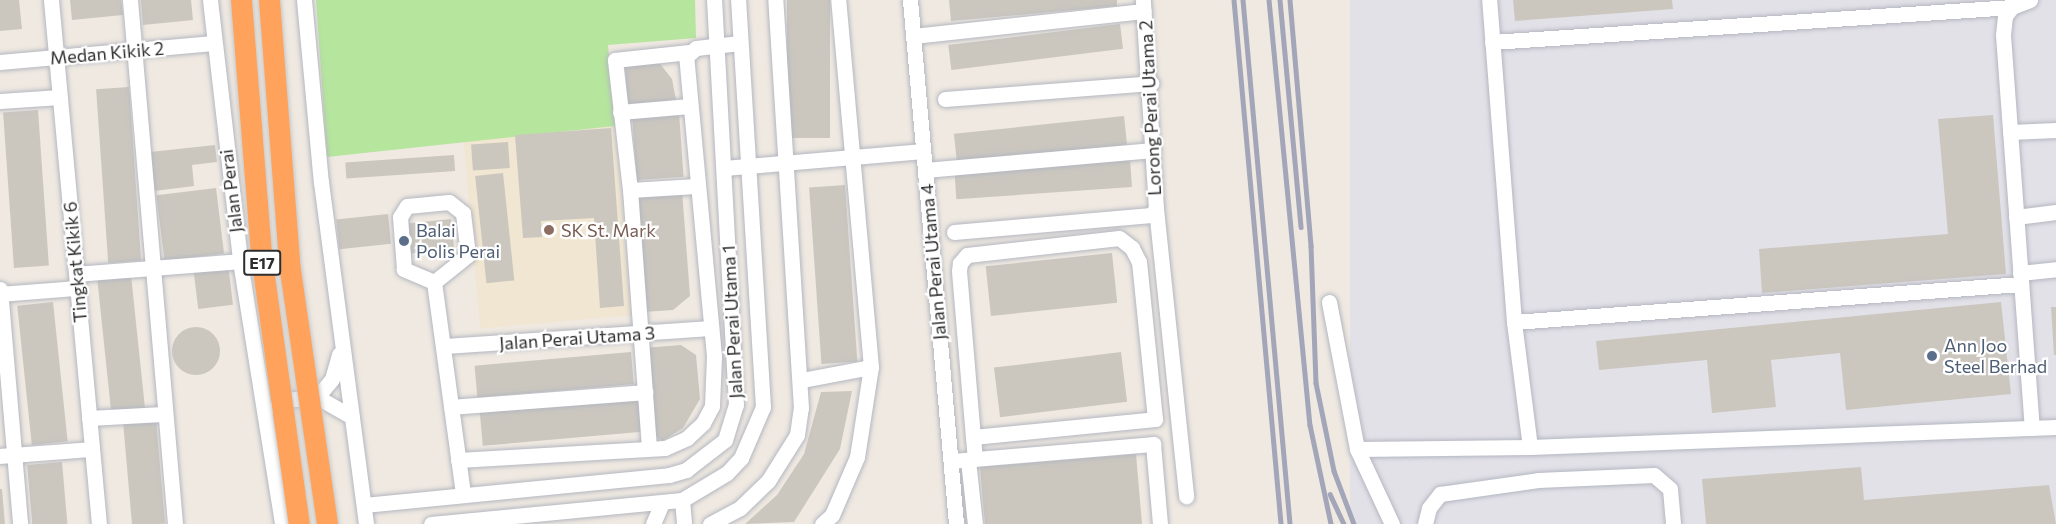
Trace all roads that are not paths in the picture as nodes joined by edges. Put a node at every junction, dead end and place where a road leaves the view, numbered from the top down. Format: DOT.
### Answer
graph roads {
  1 [pos="51,0"];
  2 [pos="130,0"];
  3 [pos="210,0"];
  4 [pos="241,0"];
  5 [pos="269,0"];
  6 [pos="304,0"];
  7 [pos="714,0"];
  8 [pos="738,0"];
  9 [pos="775,0"];
  10 [pos="838,0"];
  11 [pos="910,0"];
  12 [pos="1489,0"];
  13 [pos="2030,0"];
  14 [pos="1144,5"];
  15 [pos="2012,7"];
  16 [pos="914,36"];
  17 [pos="1492,42"];
  18 [pos="213,43"];
  19 [pos="740,43"];
  20 [pos="716,44"];
  21 [pos="135,51"];
  22 [pos="689,52"];
  23 [pos="56,58"];
  24 [pos="0,62"];
  25 [pos="1151,83"];
  26 [pos="60,97"];
  27 [pos="945,99"];
  28 [pos="0,101"];
  29 [pos="690,106"];
  30 [pos="620,112"];
  31 [pos="2056,130"];
  32 [pos="2010,132"];
  33 [pos="1154,150"];
  34 [pos="923,152"];
  35 [pos="854,157"];
  36 [pos="788,163"];
  37 [pos="748,167"];
  38 [pos="724,168"];
  39 [pos="925,170"];
  40 [pos="696,186"];
  41 [pos="630,190"];
  42 [pos="1154,212"];
  43 [pos="2056,212"];
  44 [pos="2016,217"];
  45 [pos="954,232"];
  46 [pos="240,261"];
  47 [pos="152,269"];
  48 [pos="2056,269"];
  49 [pos="2021,278"];
  50 [pos="77,281"];
  51 [pos="434,282"];
  52 [pos="0,289"];
  53 [pos="0,294"];
  54 [pos="1329,302"];
  55 [pos="1514,322"];
  56 [pos="710,328"];
  57 [pos="641,335"];
  58 [pos="342,345"];
  59 [pos="445,346"];
  60 [pos="871,367"];
  61 [pos="802,380"];
  62 [pos="645,392"];
  63 [pos="317,397"];
  64 [pos="451,407"];
  65 [pos="163,414"];
  66 [pos="89,417"];
  67 [pos="352,417"];
  68 [pos="263,419"];
  69 [pos="2056,427"];
  70 [pos="2032,428"];
  71 [pos="973,437"];
  72 [pos="1530,447"];
  73 [pos="649,448"];
  74 [pos="92,449"];
  75 [pos="1358,449"];
  76 [pos="7,455"];
  77 [pos="458,460"];
  78 [pos="972,460"];
  79 [pos="951,461"];
  80 [pos="463,495"];
  81 [pos="1186,496"];
  82 [pos="682,500"];
  83 [pos="662,503"];
  84 [pos="364,504"];
  85 [pos="488,521"];
  86 [pos="20,524"];
  87 [pos="99,524"];
  88 [pos="176,524"];
  89 [pos="282,524"];
  90 [pos="299,524"];
  91 [pos="327,524"];
  92 [pos="366,524"];
  93 [pos="431,524"];
  94 [pos="653,524"];
  95 [pos="684,524"];
  96 [pos="710,524"];
  97 [pos="822,524"];
  98 [pos="956,524"];
  99 [pos="975,524"];
  100 [pos="1160,524"];
  101 [pos="1392,524"];
  102 [pos="1425,524"];
  103 [pos="1673,524"];
  1 -- 23 [label="street, Tingkat Kikik 6"];
  2 -- 21 [label="street"];
  3 -- 18 [label="street, Jalan Perai"];
  4 -- 90 [label="highway, E17, bridge"];
  5 -- 91 [label="highway, E17, bridge"];
  6 -- 58 [label="street"];
  7 -- 20 [label="street, Jalan Perai Utama 1"];
  8 -- 19 [label="street, Jalan Perai Utama 1"];
  9 -- 36 [label="street"];
  10 -- 35 [label="street"];
  11 -- 16 [label="street, Jalan Perai Utama 4"];
  12 -- 17 [label="street"];
  13 -- 15 [label="street"];
  14 -- 16 [label="street"];
  14 -- 25 [label="street, Lorong Perai Utama 2"];
  15 -- 17 [label="street"];
  15 -- 32 [label="street"];
  16 -- 34 [label="street, Jalan Perai Utama 4"];
  17 -- 55 [label="street"];
  18 -- 21 [label="street, Medan Kikik 2"];
  18 -- 46 [label="street, Jalan Perai"];
  19 -- 20 [label="street"];
  19 -- 37 [label="street, Jalan Perai Utama 1"];
  20 -- 22 [label="street"];
  20 -- 38 [label="street, Jalan Perai Utama 1"];
  21 -- 23 [label="street, Medan Kikik 2"];
  21 -- 47 [label="street"];
  22 -- 29 [label="street, Jalan Perai Utama 1"];
  22 -- 30 [label="street"];
  23 -- 24 [label="street, Medan Kikik 2"];
  23 -- 26 [label="street, Tingkat Kikik 6"];
  25 -- 27 [label="street"];
  25 -- 33 [label="street, Lorong Perai Utama 2"];
  26 -- 28 [label="street"];
  26 -- 50 [label="street, Tingkat Kikik 6"];
  29 -- 30 [label="street"];
  29 -- 40 [label="street, Jalan Perai Utama 1"];
  30 -- 41 [label="street"];
  31 -- 32 [label="street"];
  32 -- 44 [label="street"];
  33 -- 39 [label="street"];
  33 -- 42 [label="street, Lorong Perai Utama 2"];
  34 -- 35 [label="street"];
  34 -- 39 [label="street, Jalan Perai Utama 4"];
  35 -- 36 [label="street"];
  35 -- 60 [label="street"];
  36 -- 37 [label="street"];
  36 -- 61 [label="street"];
  37 -- 38 [label="street"];
  37 -- 82 [label="street, Jalan Perai Utama 1"];
  38 -- 80 [label="street, Jalan Perai Utama 1"];
  39 -- 79 [label="street, Jalan Perai Utama 4"];
  40 -- 41 [label="street"];
  40 -- 56 [label="street, Jalan Perai Utama 1"];
  41 -- 57 [label="street"];
  42 -- 45 [label="street"];
  42 -- 81 [label="street, Lorong Perai Utama 2"];
  43 -- 44 [label="street"];
  44 -- 49 [label="street"];
  46 -- 47 [label="street"];
  46 -- 68 [label="street, Jalan Perai"];
  47 -- 50 [label="street"];
  47 -- 65 [label="street"];
  48 -- 49 [label="street"];
  49 -- 55 [label="street"];
  49 -- 70 [label="street"];
  50 -- 53 [label="street"];
  50 -- 66 [label="street, Tingkat Kikik 6"];
  51 -- 51 [label="street"];
  51 -- 59 [label="street"];
  52 -- 53 [label="street"];
  53 -- 76 [label="street"];
  54 -- 75 [label="street"];
  55 -- 72 [label="street"];
  56 -- 57 [label="street, Jalan Perai Utama 3"];
  56 -- 73 [label="street, Jalan Perai Utama 1"];
  57 -- 59 [label="street, Jalan Perai Utama 3"];
  57 -- 62 [label="street"];
  58 -- 63 [label="street"];
  58 -- 67 [label="street"];
  59 -- 64 [label="street"];
  60 -- 61 [label="street"];
  60 -- 97 [label="street"];
  61 -- 96 [label="street"];
  62 -- 64 [label="street"];
  62 -- 73 [label="street"];
  63 -- 67 [label="street"];
  63 -- 68 [label="street"];
  64 -- 77 [label="street"];
  65 -- 66 [label="street"];
  65 -- 88 [label="street"];
  66 -- 74 [label="street, Tingkat Kikik 6"];
  67 -- 84 [label="street"];
  68 -- 89 [label="street, Jalan Perai"];
  69 -- 70 [label="street"];
  70 -- 72 [label="street"];
  71 -- 71 [label="street"];
  71 -- 78 [label="street"];
  72 -- 75 [label="street"];
  73 -- 77 [label="street, Jalan Perai Utama 1"];
  74 -- 76 [label="street"];
  74 -- 87 [label="street, Tingkat Kikik 6"];
  75 -- 101 [label="street"];
  76 -- 86 [label="street"];
  77 -- 80 [label="street"];
  78 -- 79 [label="street"];
  78 -- 99 [label="street"];
  78 -- 100 [label="street"];
  79 -- 98 [label="street, Jalan Perai Utama 4"];
  80 -- 84 [label="street, Jalan Perai Utama 1"];
  82 -- 83 [label="street, Jalan Perai Utama 1"];
  82 -- 95 [label="street"];
  83 -- 85 [label="street, Jalan Perai Utama 1"];
  83 -- 94 [label="street"];
  84 -- 92 [label="street"];
  85 -- 93 [label="street, Jalan Perai Utama 1"];
  102 -- 103 [label="street"];
}
